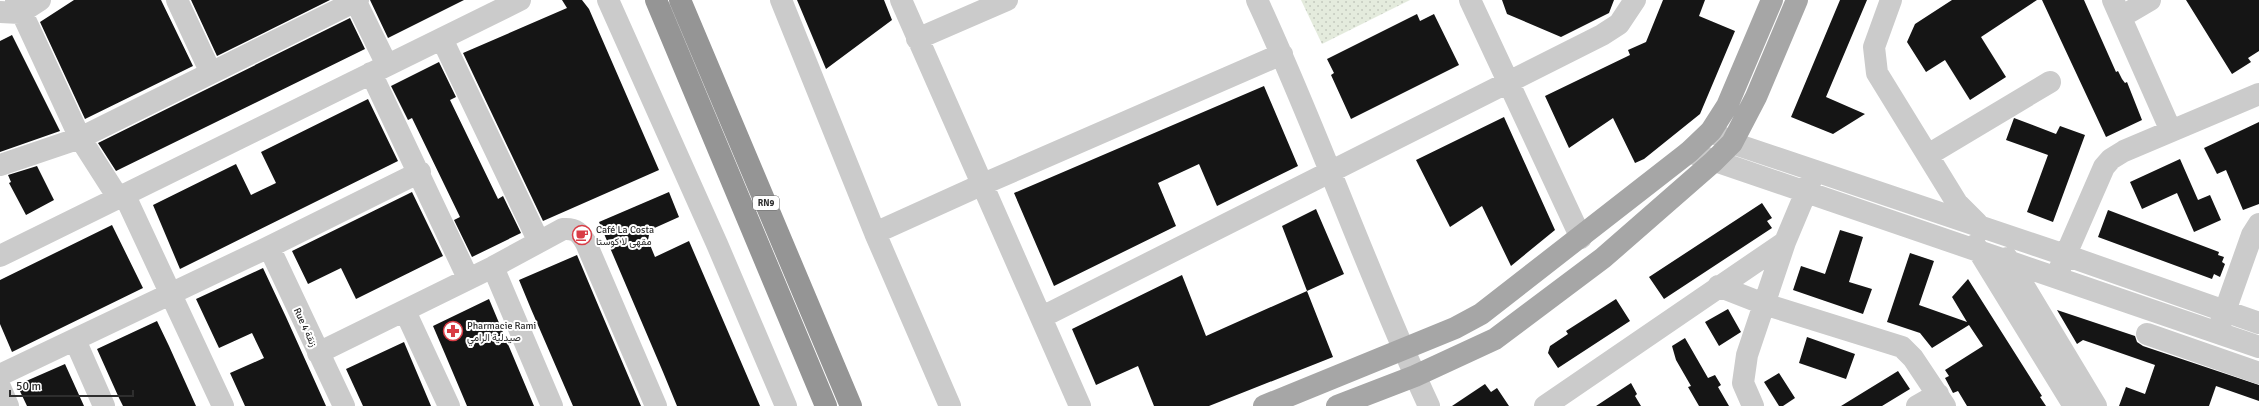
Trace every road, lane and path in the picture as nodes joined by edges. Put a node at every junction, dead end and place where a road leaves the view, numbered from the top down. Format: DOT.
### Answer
graph roads {
  1 [pos="40,0"];
  2 [pos="177,0"];
  3 [pos="356,0"];
  4 [pos="520,0"];
  5 [pos="608,0"];
  6 [pos="656,0"];
  7 [pos="680,0"];
  8 [pos="781,0"];
  9 [pos="901,0"];
  10 [pos="1007,0"];
  11 [pos="1257,0"];
  12 [pos="1470,0"];
  13 [pos="1635,0"];
  14 [pos="1772,0"];
  15 [pos="1797,0"];
  16 [pos="1907,0"];
  17 [pos="2150,0"];
  18 [pos="1888,7"];
  19 [pos="12,8"];
  20 [pos="2117,9"];
  21 [pos="442,39"];
  22 [pos="918,39"];
  23 [pos="1282,54"];
  24 [pos="379,69"];
  25 [pos="211,73"];
  26 [pos="2050,82"];
  27 [pos="1509,83"];
  28 [pos="2259,94"];
  29 [pos="1711,131"];
  30 [pos="2171,131"];
  31 [pos="80,138"];
  32 [pos="1732,143"];
  33 [pos="1689,152"];
  34 [pos="1928,155"];
  35 [pos="1714,162"];
  36 [pos="1,163"];
  37 [pos="1331,170"];
  38 [pos="1814,171"];
  39 [pos="420,172"];
  40 [pos="981,185"];
  41 [pos="1805,193"];
  42 [pos="122,198"];
  43 [pos="1960,211"];
  44 [pos="2259,224"];
  45 [pos="1982,229"];
  46 [pos="875,233"];
  47 [pos="1581,238"];
  48 [pos="539,242"];
  49 [pos="1785,242"];
  50 [pos="269,247"];
  51 [pos="1978,251"];
  52 [pos="2065,255"];
  53 [pos="0,256"];
  54 [pos="2010,262"];
  55 [pos="493,267"];
  56 [pos="468,278"];
  57 [pos="2056,279"];
  58 [pos="1718,286"];
  59 [pos="172,294"];
  60 [pos="1764,304"];
  61 [pos="405,310"];
  62 [pos="2224,311"];
  63 [pos="1042,317"];
  64 [pos="2259,323"];
  65 [pos="2210,330"];
  66 [pos="2147,334"];
  67 [pos="75,340"];
  68 [pos="2259,347"];
  69 [pos="1404,350"];
  70 [pos="2195,351"];
  71 [pos="318,353"];
  72 [pos="2259,373"];
  73 [pos="0,375"];
  74 [pos="1415,376"];
  75 [pos="0,386"];
  76 [pos="1941,400"];
  77 [pos="8,406"];
  78 [pos="104,406"];
  79 [pos="223,406"];
  80 [pos="344,406"];
  81 [pos="449,406"];
  82 [pos="552,406"];
  83 [pos="656,406"];
  84 [pos="786,406"];
  85 [pos="826,406"];
  86 [pos="851,406"];
  87 [pos="950,406"];
  88 [pos="1080,406"];
  89 [pos="1264,406"];
  90 [pos="1337,406"];
  91 [pos="1429,406"];
  92 [pos="1545,406"];
  93 [pos="1752,406"];
  94 [pos="1917,406"];
  95 [pos="2074,406"];
  96 [pos="2096,406"];
  1 -- 19 [label="street"];
  2 -- 25 [label="street"];
  3 -- 24 [label="street"];
  3 -- 25 [label="street"];
  4 -- 21 [label="street"];
  5 -- 84 [label="street"];
  6 -- 85 [label="highway, RN9"];
  7 -- 86 [label="highway, RN9"];
  8 -- 46 [label="street"];
  9 -- 22 [label="street"];
  10 -- 22 [label="street"];
  11 -- 23 [label="street"];
  12 -- 27 [label="street"];
  13 -- 27 [label="street"];
  14 -- 29 [label="main road"];
  15 -- 32 [label="main road"];
  16 -- 18 [label="street"];
  17 -- 20 [label="street"];
  18 -- 34 [label="street"];
  19 -- 31 [label="street"];
  20 -- 30 [label="street"];
  21 -- 24 [label="street"];
  21 -- 48 [label="street"];
  22 -- 40 [label="street"];
  23 -- 37 [label="street"];
  23 -- 40 [label="street"];
  24 -- 39 [label="street"];
  24 -- 42 [label="street"];
  25 -- 31 [label="street"];
  26 -- 34 [label="street"];
  27 -- 37 [label="street"];
  27 -- 47 [label="street"];
  28 -- 30 [label="street"];
  29 -- 32 [label="street"];
  29 -- 33 [label="main road"];
  30 -- 52 [label="street"];
  31 -- 36 [label="street"];
  31 -- 42 [label="street"];
  32 -- 35 [label="main road"];
  32 -- 38 [label="street"];
  33 -- 35 [label="street"];
  33 -- 47 [label="main road"];
  34 -- 43 [label="street"];
  35 -- 41 [label="street"];
  35 -- 74 [label="main road"];
  37 -- 63 [label="street"];
  37 -- 69 [label="street"];
  38 -- 41 [label="street"];
  38 -- 43 [label="street"];
  39 -- 50 [label="street"];
  39 -- 56 [label="street"];
  40 -- 46 [label="street"];
  40 -- 63 [label="street"];
  41 -- 49 [label="street"];
  41 -- 51 [label="street"];
  42 -- 53 [label="street"];
  42 -- 59 [label="street"];
  43 -- 45 [label="street"];
  43 -- 51 [label="street"];
  44 -- 62 [label="street"];
  45 -- 52 [label="street"];
  45 -- 54 [label="street"];
  46 -- 87 [label="street"];
  47 -- 69 [label="main road"];
  48 -- 55 [label="street"];
  48 -- 83 [label="street"];
  49 -- 58 [label="street"];
  49 -- 60 [label="street"];
  50 -- 59 [label="street"];
  50 -- 71 [label="street, Rue 4 زنقة"];
  51 -- 54 [label="street"];
  51 -- 95 [label="street"];
  52 -- 57 [label="street"];
  52 -- 62 [label="street"];
  54 -- 57 [label="street"];
  54 -- 96 [label="street"];
  55 -- 56 [label="street"];
  55 -- 82 [label="street"];
  56 -- 61 [label="street"];
  57 -- 65 [label="street"];
  58 -- 60 [label="street"];
  58 -- 92 [label="street"];
  59 -- 67 [label="street"];
  59 -- 79 [label="street"];
  60 -- 76 [label="street"];
  60 -- 93 [label="street"];
  61 -- 71 [label="street"];
  61 -- 81 [label="street"];
  62 -- 64 [label="street"];
  62 -- 65 [label="street"];
  63 -- 88 [label="street"];
  65 -- 68 [label="street"];
  65 -- 70 [label="street"];
  66 -- 70 [label="street"];
  67 -- 73 [label="street"];
  67 -- 78 [label="street"];
  69 -- 74 [label="street"];
  69 -- 89 [label="main road"];
  70 -- 72 [label="street"];
  71 -- 80 [label="street, Rue 4 زنقة"];
  74 -- 90 [label="main road"];
  74 -- 91 [label="street"];
  75 -- 77 [label="street"];
  76 -- 94 [label="street"];
}
